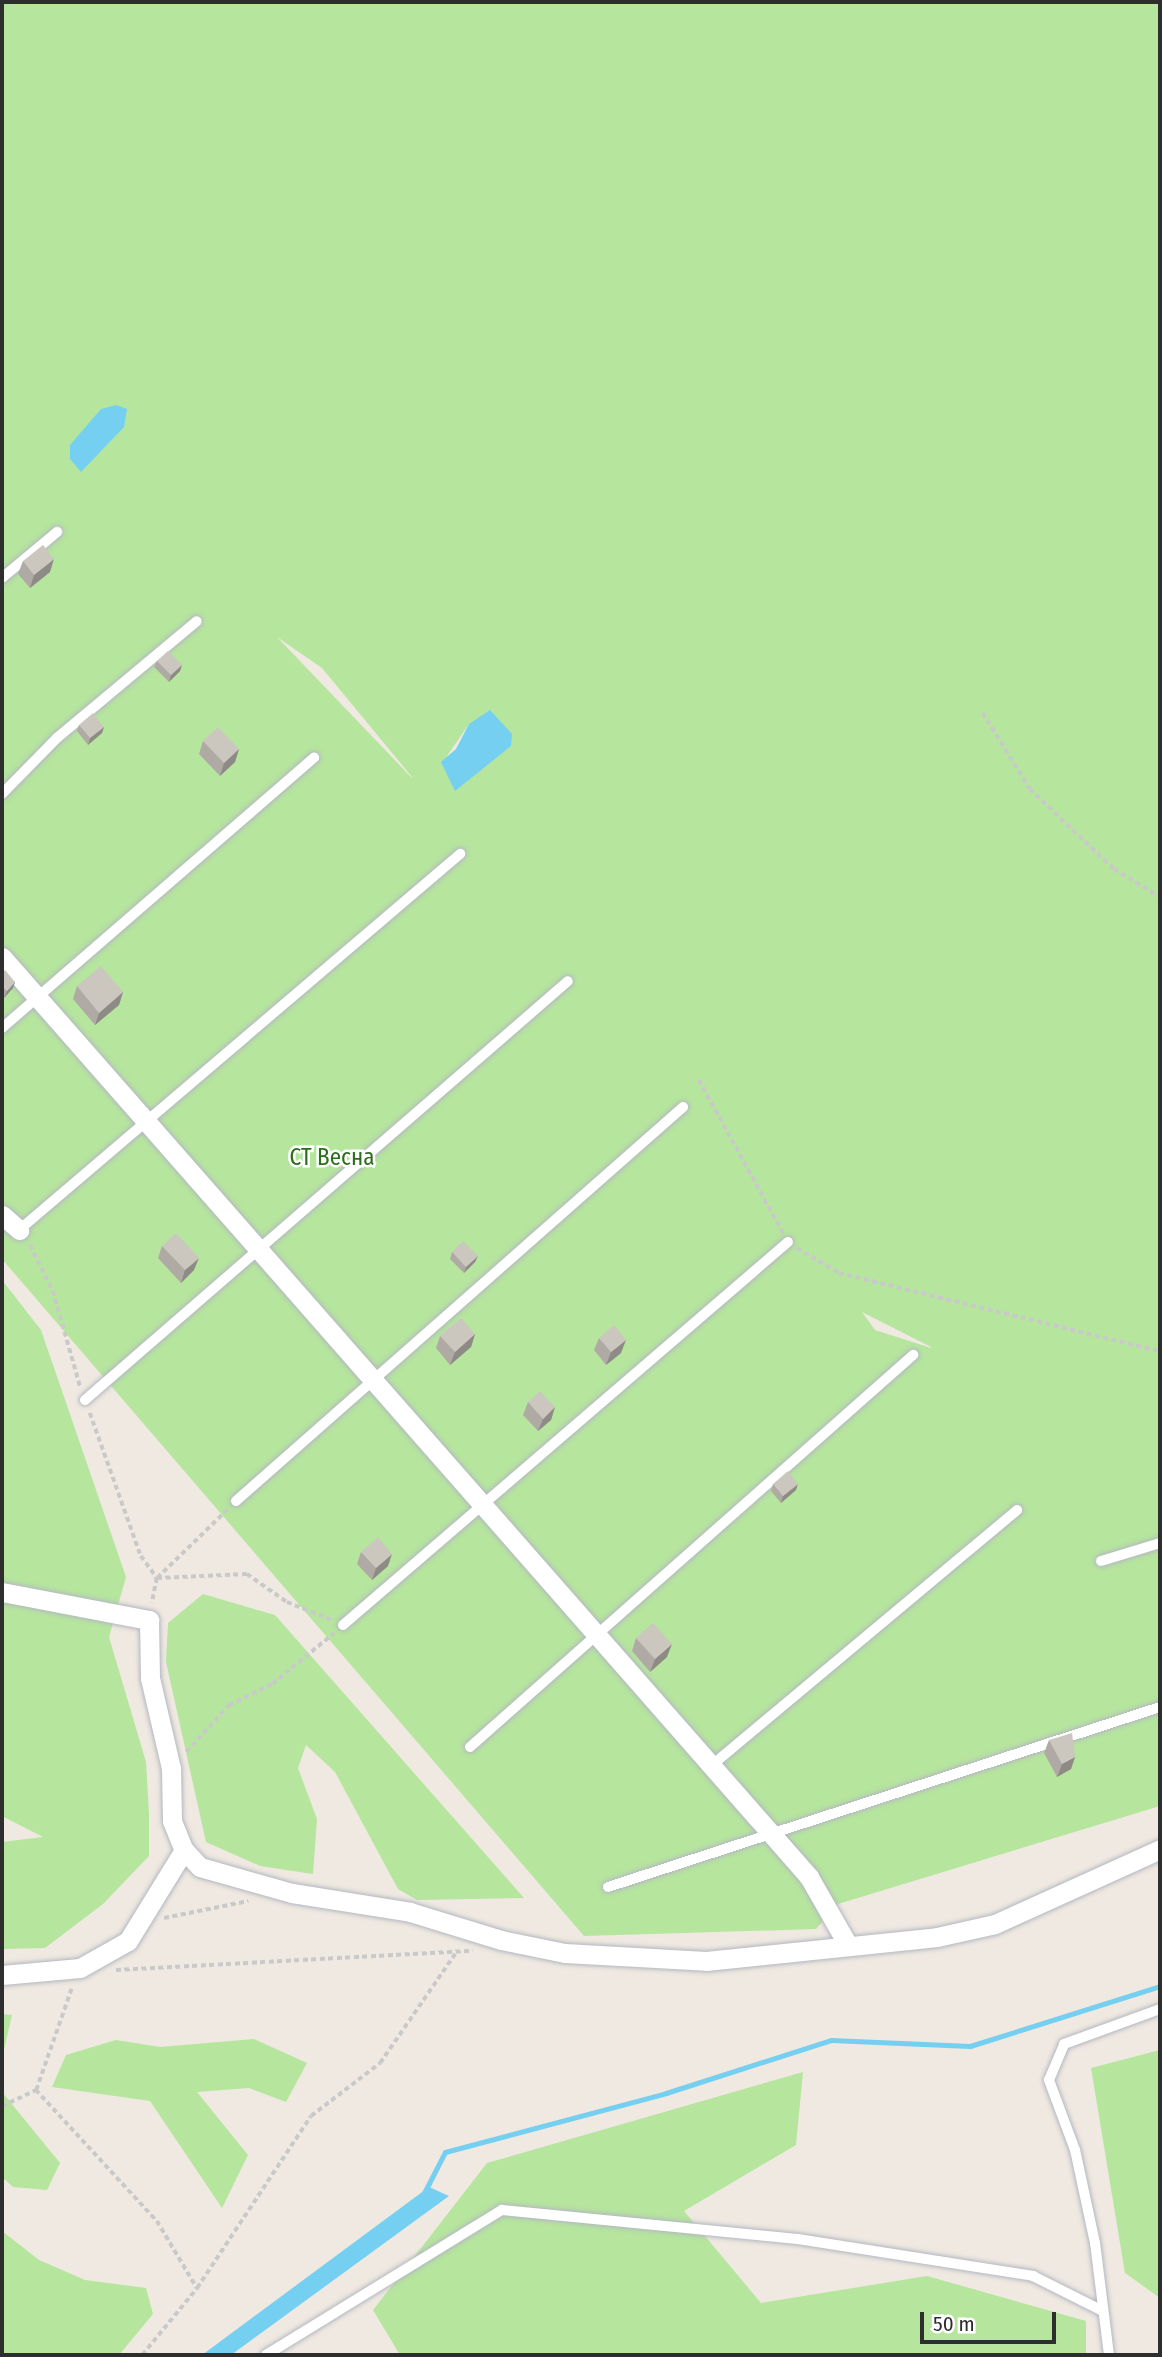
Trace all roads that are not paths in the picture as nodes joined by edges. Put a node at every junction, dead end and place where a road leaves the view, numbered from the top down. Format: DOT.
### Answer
graph roads {
  1 [pos="57,532"];
  2 [pos="2,578"];
  3 [pos="197,621"];
  4 [pos="314,758"];
  5 [pos="2,794"];
  6 [pos="460,854"];
  7 [pos="2,957"];
  8 [pos="568,981"];
  9 [pos="38,998"];
  10 [pos="2,1028"];
  11 [pos="683,1107"];
  12 [pos="148,1124"];
  13 [pos="2,1215"];
  14 [pos="19,1230"];
  15 [pos="788,1242"];
  16 [pos="260,1252"];
  17 [pos="913,1355"];
  18 [pos="372,1380"];
  19 [pos="85,1400"];
  20 [pos="236,1501"];
  21 [pos="482,1508"];
  22 [pos="1017,1510"];
  23 [pos="1160,1543"];
  24 [pos="1101,1561"];
  25 [pos="2,1592"];
  26 [pos="343,1625"];
  27 [pos="594,1634"];
  28 [pos="1160,1707"];
  29 [pos="470,1747"];
  30 [pos="711,1766"];
  31 [pos="769,1832"];
  32 [pos="1160,1849"];
  33 [pos="184,1850"];
  34 [pos="608,1886"];
  35 [pos="848,1945"];
  36 [pos="2,1975"];
  37 [pos="1160,2009"];
  38 [pos="1103,2311"];
  39 [pos="266,2355"];
  40 [pos="1109,2355"];
  1 -- 2 [label="lane"];
  3 -- 5 [label="lane"];
  4 -- 9 [label="lane"];
  6 -- 12 [label="lane"];
  7 -- 9 [label="street"];
  8 -- 16 [label="lane"];
  9 -- 10 [label="lane"];
  9 -- 12 [label="street"];
  11 -- 18 [label="lane"];
  12 -- 14 [label="lane"];
  12 -- 16 [label="street"];
  13 -- 14 [label="street"];
  15 -- 21 [label="lane"];
  16 -- 18 [label="street"];
  16 -- 19 [label="lane"];
  17 -- 27 [label="lane"];
  18 -- 20 [label="lane"];
  18 -- 21 [label="street"];
  21 -- 26 [label="lane"];
  21 -- 27 [label="street"];
  22 -- 30 [label="lane"];
  23 -- 24 [label="lane"];
  25 -- 33 [label="street"];
  27 -- 29 [label="lane"];
  27 -- 30 [label="street"];
  28 -- 31 [label="lane"];
  30 -- 31 [label="street"];
  31 -- 34 [label="lane"];
  31 -- 35 [label="street"];
  32 -- 35 [label="street"];
  33 -- 35 [label="street"];
  33 -- 36 [label="street"];
  37 -- 38 [label="lane"];
  38 -- 39 [label="lane"];
  38 -- 40 [label="lane"];
}
